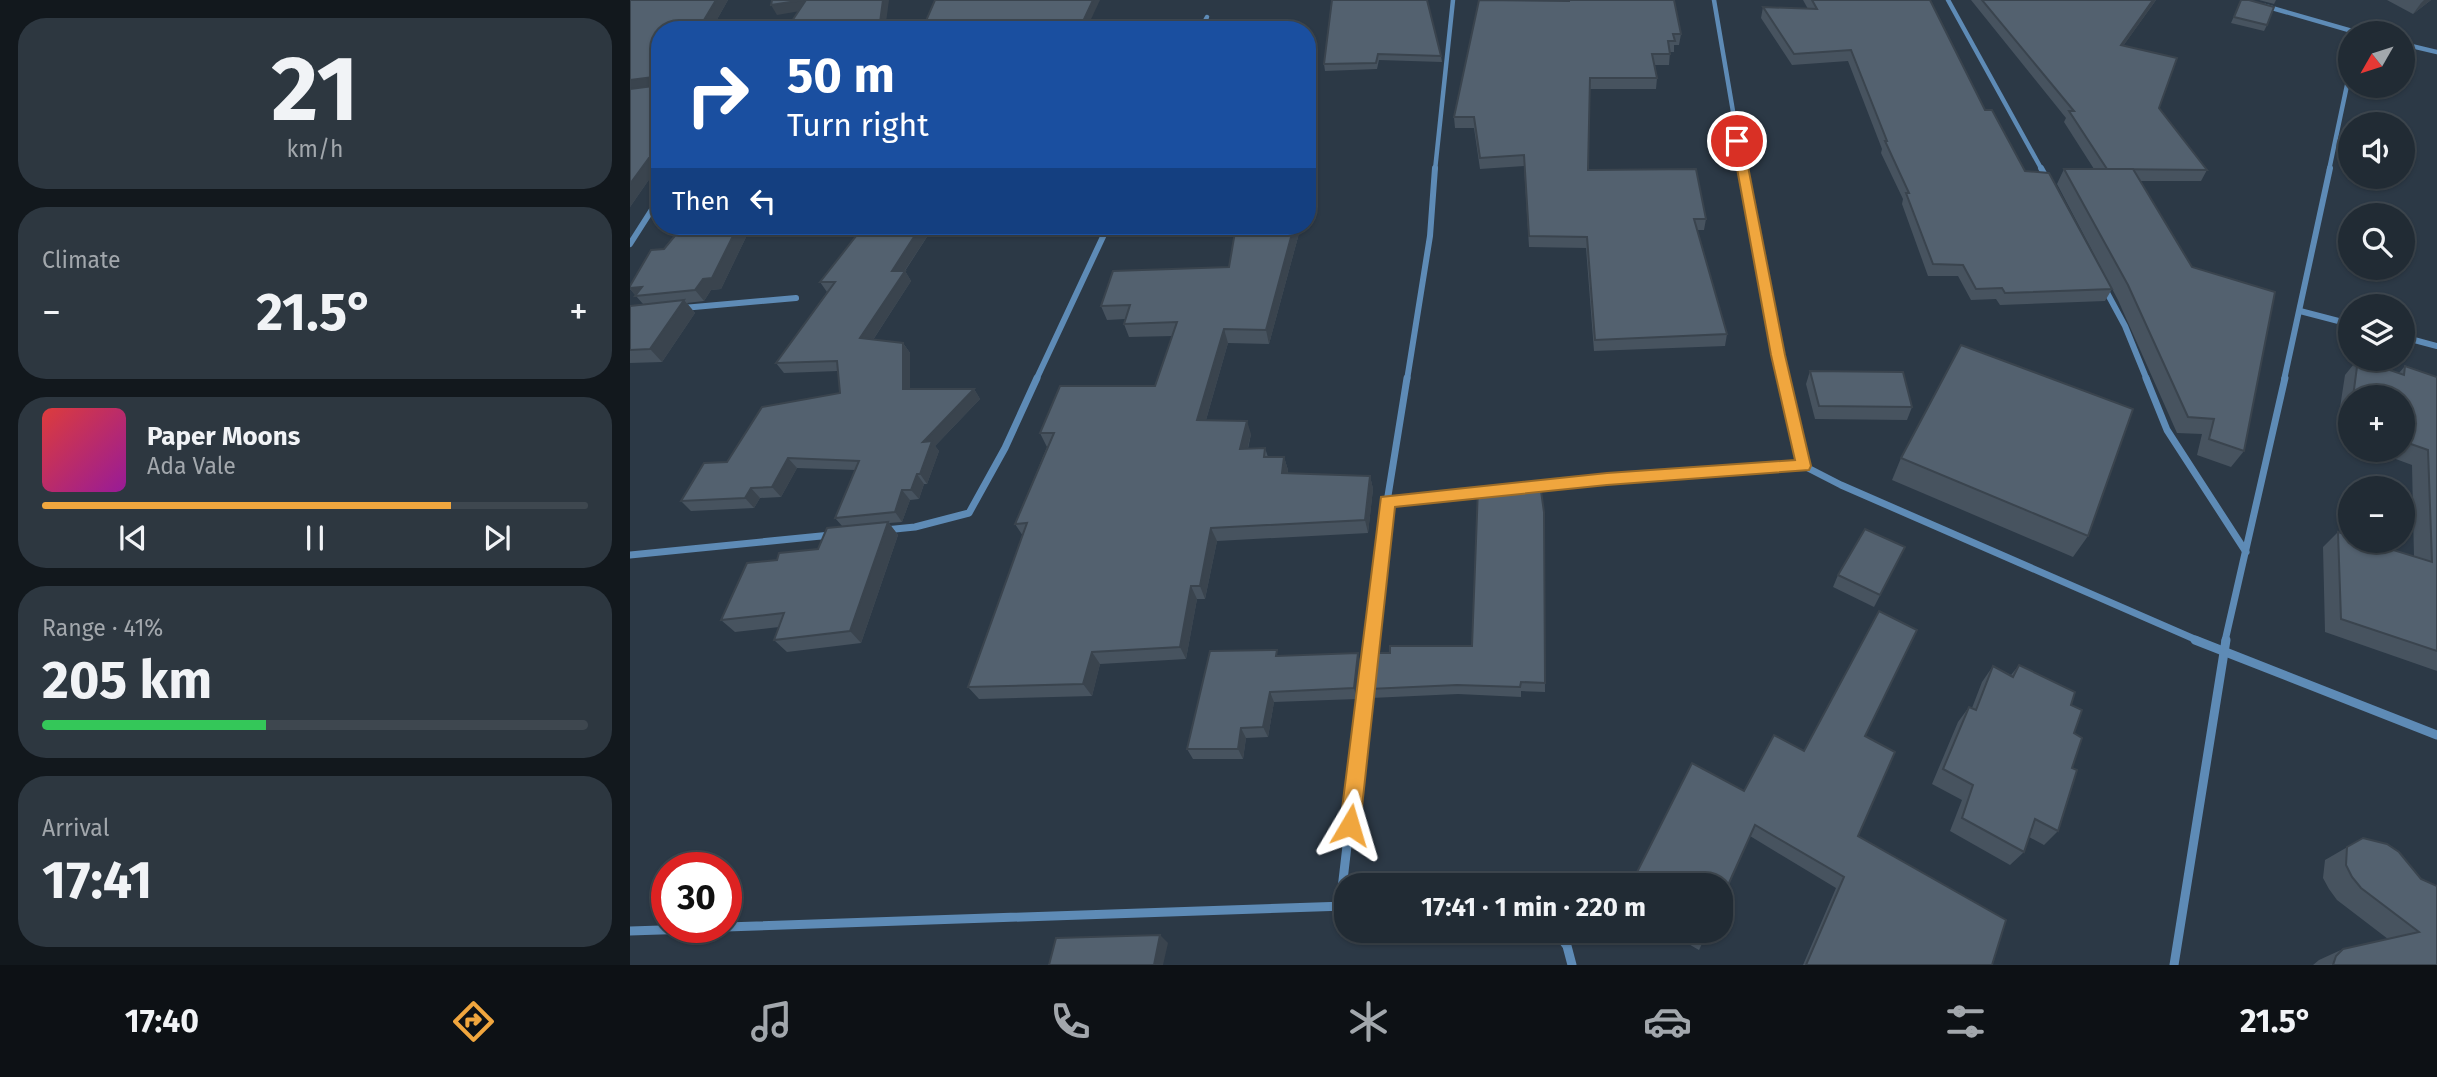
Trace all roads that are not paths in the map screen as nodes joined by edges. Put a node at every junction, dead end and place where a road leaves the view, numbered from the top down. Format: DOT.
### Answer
graph roads {
  1 [pos="1453,0"];
  2 [pos="1714,0"];
  3 [pos="1948,0"];
  4 [pos="2252,3"];
  5 [pos="1207,17"];
  6 [pos="1205,21"];
  7 [pos="2338,27"];
  8 [pos="2415,47"];
  9 [pos="2437,52"];
  10 [pos="2344,98"];
  11 [pos="2054,192"];
  12 [pos="651,211"];
  13 [pos="1104,235"];
  14 [pos="630,244"];
  15 [pos="2099,277"];
  16 [pos="796,298"];
  17 [pos="680,309"];
  18 [pos="2300,311"];
  19 [pos="2338,321"];
  20 [pos="2415,340"];
  21 [pos="2437,346"];
  22 [pos="1804,466"];
  23 [pos="1524,488"];
  24 [pos="1497,491"];
  25 [pos="1387,502"];
  26 [pos="874,531"];
  27 [pos="834,535"];
  28 [pos="2246,552"];
  29 [pos="630,555"];
  30 [pos="2223,652"];
  31 [pos="2437,735"];
  32 [pos="1347,873"];
  33 [pos="1334,906"];
  34 [pos="742,926"];
  35 [pos="651,930"];
  36 [pos="630,931"];
  37 [pos="1565,943"];
  38 [pos="1572,965"];
  39 [pos="2174,965"];
  1 -- 25 [label="street"];
  2 -- 22 [label="street"];
  3 -- 11 [label="street"];
  4 -- 7 [label="street"];
  5 -- 6 [label="street"];
  8 -- 9 [label="street"];
  10 -- 18 [label="street"];
  12 -- 14 [label="street"];
  13 -- 26 [label="street"];
  15 -- 28 [label="street"];
  16 -- 17 [label="street"];
  18 -- 19 [label="street"];
  18 -- 28 [label="street"];
  20 -- 21 [label="street"];
  22 -- 23 [label="street"];
  22 -- 30 [label="street"];
  24 -- 25 [label="street"];
  25 -- 32 [label="street"];
  27 -- 29 [label="street"];
  28 -- 30 [label="street"];
  30 -- 31 [label="street"];
  30 -- 39 [label="street"];
  33 -- 34 [label="street"];
  35 -- 36 [label="street"];
  37 -- 38 [label="street"];
}
